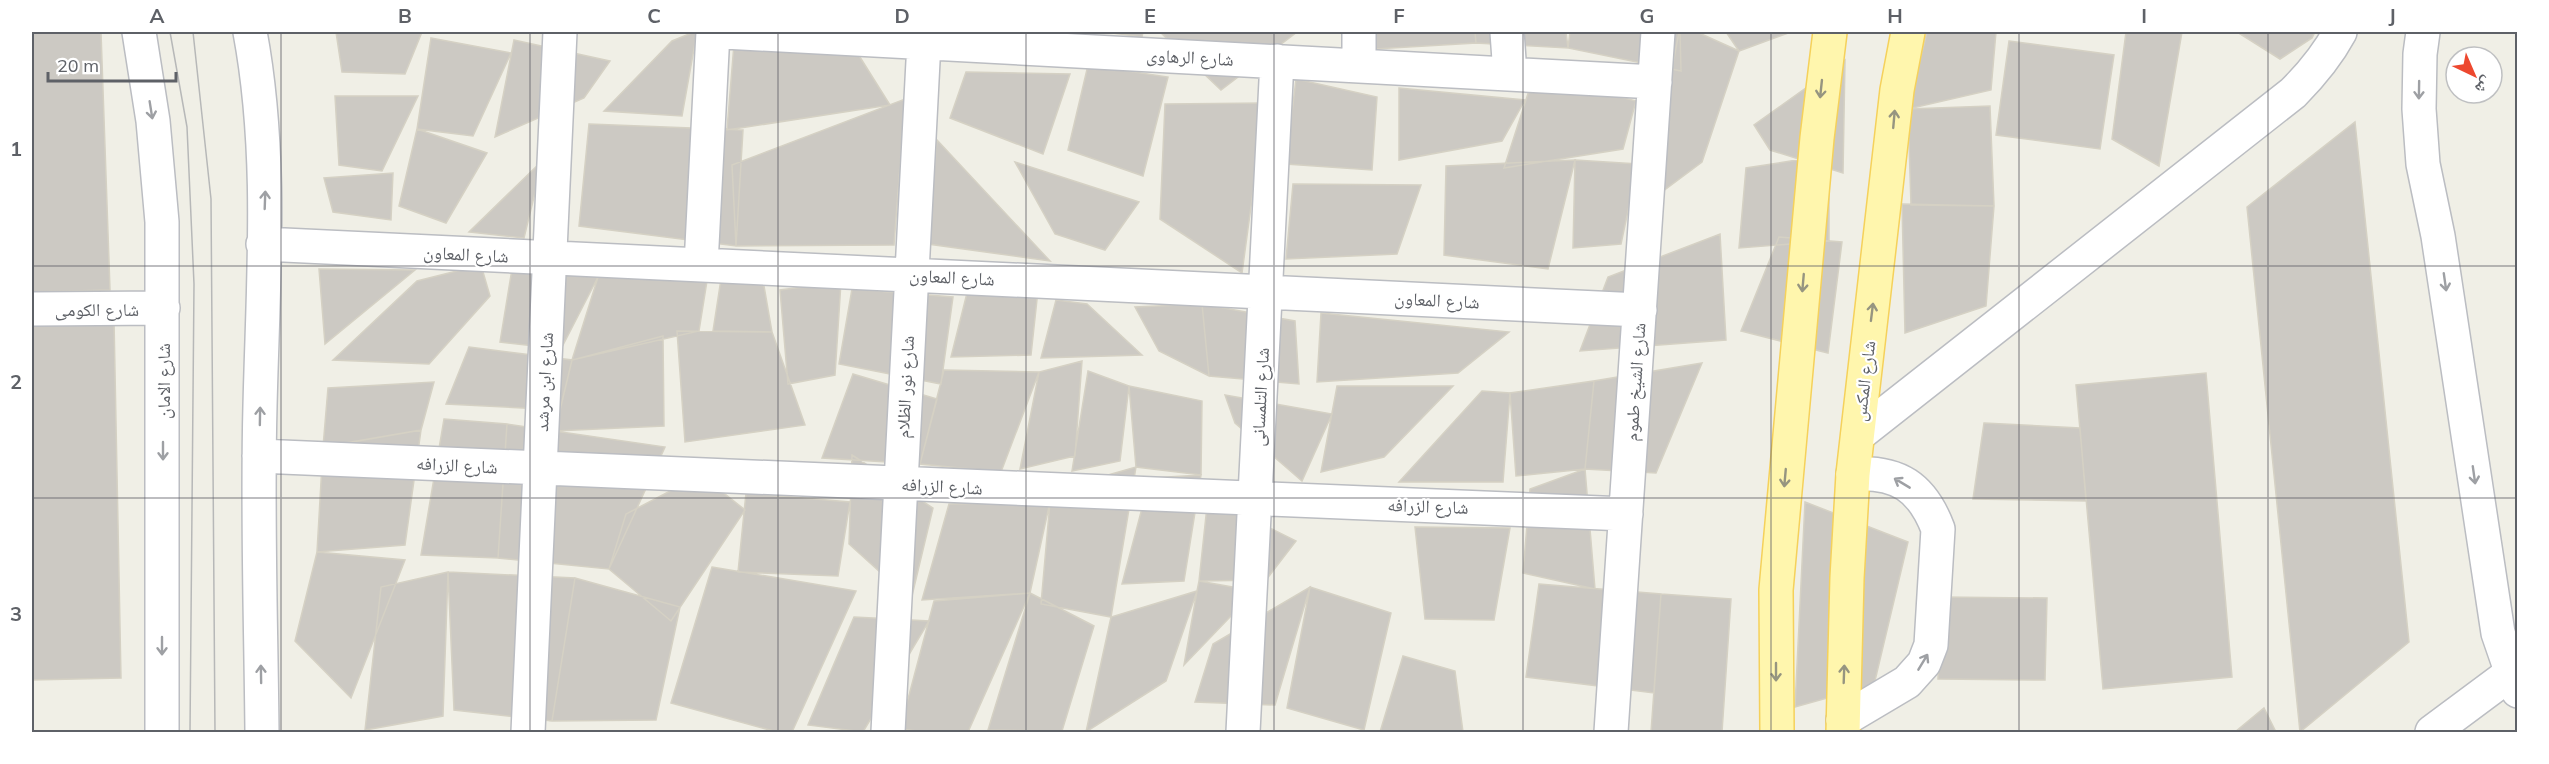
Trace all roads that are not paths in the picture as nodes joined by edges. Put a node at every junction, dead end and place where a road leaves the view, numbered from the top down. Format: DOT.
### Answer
graph roads {
  1 [pos="139,32"];
  2 [pos="250,32"];
  3 [pos="560,32"];
  4 [pos="713,32"];
  5 [pos="738,32"];
  6 [pos="1359,32"];
  7 [pos="1507,32"];
  8 [pos="1658,32"];
  9 [pos="1830,32"];
  10 [pos="1908,32"];
  11 [pos="2340,32"];
  12 [pos="2423,32"];
  13 [pos="908,38"];
  14 [pos="1064,41"];
  15 [pos="1200,44"];
  16 [pos="1277,61"];
  17 [pos="1359,66"];
  18 [pos="1510,74"];
  19 [pos="1655,81"];
  20 [pos="263,244"];
  21 [pos="550,258"];
  22 [pos="701,265"];
  23 [pos="911,274"];
  24 [pos="1266,292"];
  25 [pos="163,308"];
  26 [pos="32,309"];
  27 [pos="1640,310"];
  28 [pos="1858,435"];
  29 [pos="259,456"];
  30 [pos="540,468"];
  31 [pos="1853,474"];
  32 [pos="900,484"];
  33 [pos="1255,499"];
  34 [pos="1626,514"];
  35 [pos="2514,682"];
  36 [pos="1843,726"];
  37 [pos="162,732"];
  38 [pos="262,732"];
  39 [pos="528,732"];
  40 [pos="888,732"];
  41 [pos="1243,732"];
  42 [pos="1611,732"];
  43 [pos="1777,732"];
  44 [pos="2432,732"];
  1 -- 25 [label="street, شارع الامان, one-way"];
  20 -- 2 [label="street, one-way"];
  3 -- 21 [label="street, شارع ابن مرشد"];
  4 -- 22 [label="street"];
  5 -- 13 [label="street, شارع الرهاوى"];
  6 -- 17 [label="street"];
  7 -- 18 [label="street"];
  8 -- 19 [label="street, شارع الشيخ طموم"];
  9 -- 43 [label="main road, one-way"];
  28 -- 10 [label="main road, شارع المكس, one-way"];
  11 -- 28 [label="street"];
  12 -- 35 [label="street, one-way"];
  13 -- 14 [label="street, شارع الرهاوى"];
  13 -- 23 [label="street, شارع نور الظلام"];
  14 -- 15 [label="street, شارع الرهاوى"];
  15 -- 16 [label="street, شارع الرهاوى"];
  16 -- 17 [label="street, شارع الرهاوى"];
  16 -- 24 [label="street, شارع التلمسانى"];
  17 -- 18 [label="street, شارع الرهاوى"];
  18 -- 19 [label="street, شارع الرهاوى"];
  19 -- 27 [label="street, شارع الشيخ طموم"];
  20 -- 21 [label="street, شارع المعاون"];
  29 -- 20 [label="street, one-way"];
  21 -- 22 [label="street, شارع المعاون"];
  21 -- 30 [label="street, شارع ابن مرشد"];
  22 -- 23 [label="street, شارع المعاون"];
  23 -- 24 [label="street, شارع المعاون"];
  23 -- 32 [label="street, شارع نور الظلام"];
  24 -- 27 [label="street, شارع المعاون"];
  24 -- 33 [label="street, شارع التلمسانى"];
  25 -- 26 [label="street, شارع الكومى"];
  25 -- 37 [label="street, شارع الامان, one-way"];
  27 -- 34 [label="street, شارع الشيخ طموم"];
  28 -- 31 [label="main road, شارع المكس"];
  29 -- 30 [label="street, شارع الزرافه"];
  38 -- 29 [label="street, one-way"];
  30 -- 32 [label="street, شارع الزرافه"];
  30 -- 39 [label="street, شارع ابن مرشد"];
  36 -- 31 [label="main road, شارع المكس, one-way"];
  36 -- 31 [label="street, one-way"];
  32 -- 33 [label="street, شارع الزرافه"];
  32 -- 40 [label="street, شارع نور الظلام"];
  33 -- 34 [label="street, شارع الزرافه"];
  33 -- 41 [label="street, شارع التلمسانى"];
  34 -- 42 [label="street, شارع الشيخ طموم"];
  35 -- 44 [label="street"];
}
